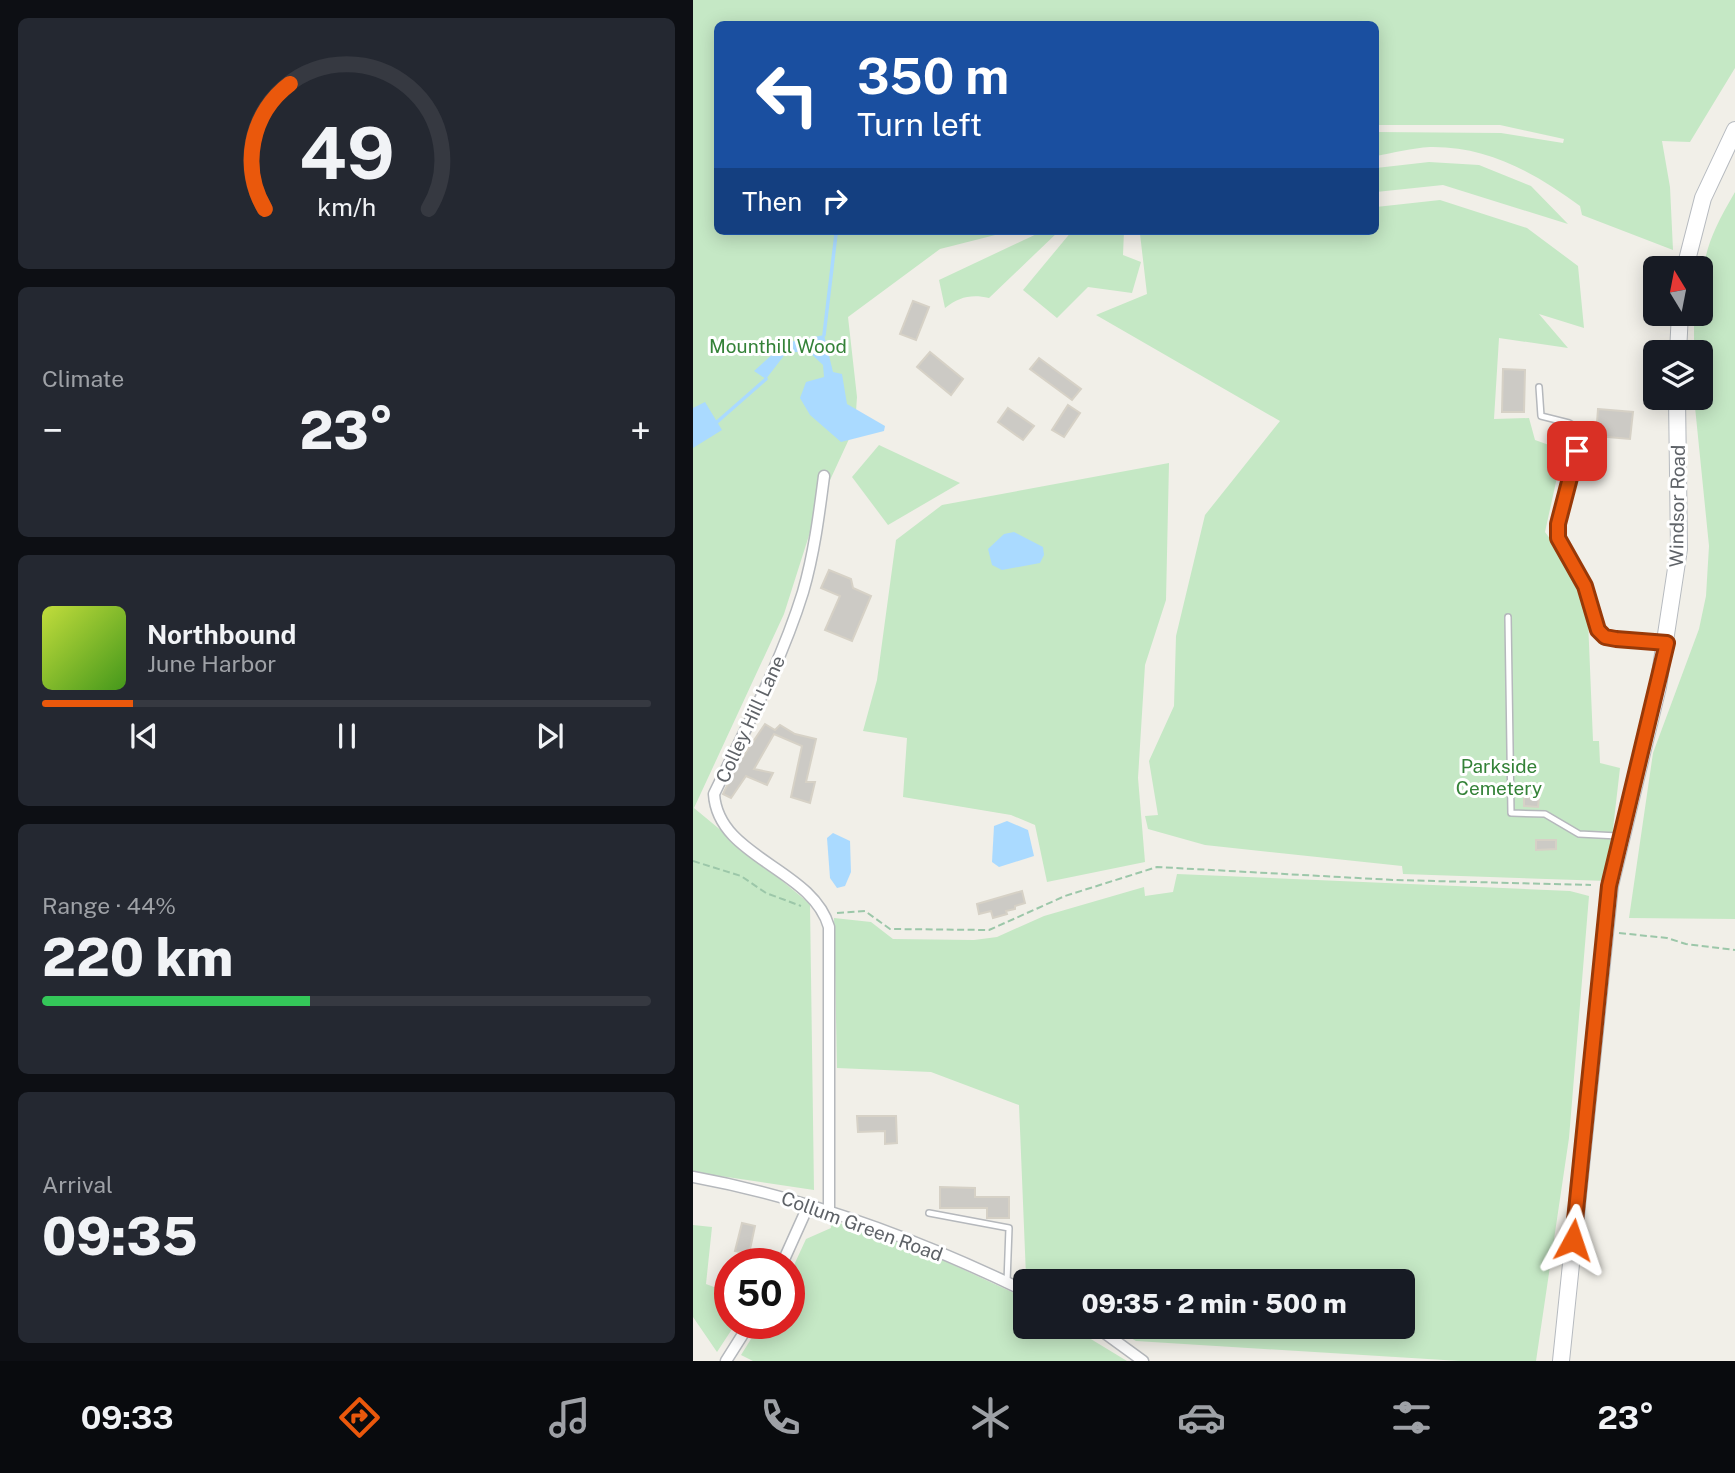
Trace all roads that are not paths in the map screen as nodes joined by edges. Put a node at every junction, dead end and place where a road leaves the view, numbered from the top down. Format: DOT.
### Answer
graph roads {
  1 [pos="1735,130"];
  2 [pos="1688,256"];
  3 [pos="1539,387"];
  4 [pos="1678,410"];
  5 [pos="824,476"];
  6 [pos="1509,617"];
  7 [pos="1667,643"];
  8 [pos="1621,836"];
  9 [pos="693,1177"];
  10 [pos="809,1204"];
  11 [pos="829,1210"];
  12 [pos="929,1213"];
  13 [pos="789,1248"];
  14 [pos="1007,1282"];
  15 [pos="1013,1285"];
  16 [pos="740,1339"];
  17 [pos="1113,1339"];
  18 [pos="726,1361"];
  19 [pos="1143,1361"];
  20 [pos="1561,1361"];
  1 -- 2 [label="main road"];
  3 -- 7 [label="lane"];
  4 -- 7 [label="main road, Windsor Road"];
  5 -- 11 [label="street, Colley Hill Lane"];
  6 -- 8 [label="lane"];
  7 -- 8 [label="main road, Windsor Road"];
  8 -- 20 [label="main road, Windsor Road"];
  9 -- 10 [label="street, Collum Green Road"];
  10 -- 11 [label="street, Collum Green Road"];
  10 -- 13 [label="street"];
  11 -- 14 [label="street, Collum Green Road"];
  12 -- 14 [label="lane"];
  14 -- 15 [label="street, Collum Green Road"];
  16 -- 18 [label="street"];
  17 -- 19 [label="street"];
}
